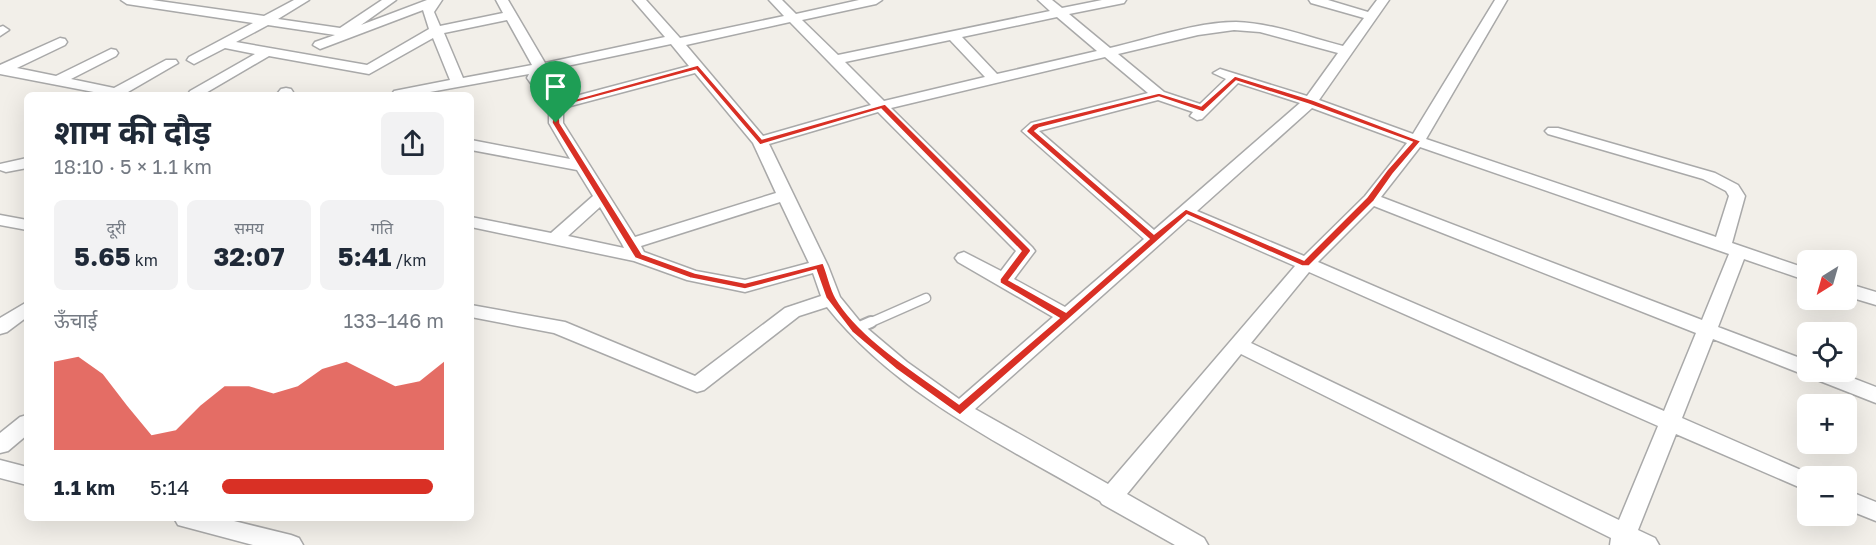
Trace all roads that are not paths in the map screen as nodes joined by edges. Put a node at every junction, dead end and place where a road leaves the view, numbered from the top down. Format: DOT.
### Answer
graph roads {
  1 [pos="127,0"];
  2 [pos="230,0"];
  3 [pos="303,0"];
  4 [pos="390,0"];
  5 [pos="639,0"];
  6 [pos="775,0"];
  7 [pos="876,0"];
  8 [pos="1044,0"];
  9 [pos="1120,0"];
  10 [pos="1315,0"];
  11 [pos="1383,0"];
  12 [pos="1501,0"];
  13 [pos="434,1"];
  14 [pos="157,2"];
  15 [pos="506,7"];
  16 [pos="207,12"];
  17 [pos="1059,13"];
  18 [pos="1370,16"];
  19 [pos="794,18"];
  20 [pos="265,21"];
  21 [pos="435,31"];
  22 [pos="342,32"];
  23 [pos="953,35"];
  24 [pos="675,41"];
  25 [pos="60,42"];
  26 [pos="223,44"];
  27 [pos="320,45"];
  28 [pos="1346,51"];
  29 [pos="267,52"];
  30 [pos="1104,52"];
  31 [pos="111,53"];
  32 [pos="300,58"];
  33 [pos="194,60"];
  34 [pos="836,60"];
  35 [pos="171,63"];
  36 [pos="698,68"];
  37 [pos="1,69"];
  38 [pos="537,69"];
  39 [pos="1220,74"];
  40 [pos="499,76"];
  41 [pos="1235,78"];
  42 [pos="994,79"];
  43 [pos="57,81"];
  44 [pos="459,84"];
  45 [pos="109,92"];
  46 [pos="122,92"];
  47 [pos="198,92"];
  48 [pos="411,92"];
  49 [pos="474,95"];
  50 [pos="1159,95"];
  51 [pos="1310,102"];
  52 [pos="554,106"];
  53 [pos="882,106"];
  54 [pos="1553,131"];
  55 [pos="1417,141"];
  56 [pos="760,142"];
  57 [pos="474,146"];
  58 [pos="24,163"];
  59 [pos="6,166"];
  60 [pos="582,166"];
  61 [pos="785,195"];
  62 [pos="601,197"];
  63 [pos="1371,199"];
  64 [pos="1186,212"];
  65 [pos="0,220"];
  66 [pos="474,223"];
  67 [pos="23,225"];
  68 [pos="0,235"];
  69 [pos="555,239"];
  70 [pos="1154,239"];
  71 [pos="1730,249"];
  72 [pos="634,250"];
  73 [pos="964,258"];
  74 [pos="1306,264"];
  75 [pos="819,266"];
  76 [pos="1797,271"];
  77 [pos="1003,281"];
  78 [pos="1857,293"];
  79 [pos="831,298"];
  80 [pos="926,298"];
  81 [pos="1876,299"];
  82 [pos="24,310"];
  83 [pos="474,312"];
  84 [pos="1066,317"];
  85 [pos="0,327"];
  86 [pos="855,329"];
  87 [pos="1707,329"];
  88 [pos="1237,344"];
  89 [pos="1797,365"];
  90 [pos="1841,382"];
  91 [pos="1876,396"];
  92 [pos="960,410"];
  93 [pos="1670,422"];
  94 [pos="24,425"];
  95 [pos="0,445"];
  96 [pos="0,469"];
  97 [pos="24,475"];
  98 [pos="1797,477"];
  99 [pos="1110,498"];
  100 [pos="1857,504"];
  101 [pos="1876,512"];
  102 [pos="198,521"];
  103 [pos="1164,538"];
  104 [pos="1623,539"];
  105 [pos="291,545"];
  106 [pos="1196,545"];
  107 [pos="1647,545"];
  1 -- 14 [label="street"];
  2 -- 16 [label="street"];
  3 -- 20 [label="street"];
  4 -- 22 [label="street"];
  5 -- 24 [label="street"];
  6 -- 19 [label="street"];
  7 -- 19 [label="street"];
  8 -- 17 [label="street"];
  9 -- 17 [label="street"];
  10 -- 18 [label="street"];
  11 -- 18 [label="street"];
  12 -- 55 [label="street"];
  13 -- 21 [label="street"];
  13 -- 27 [label="street"];
  14 -- 16 [label="street"];
  15 -- 21 [label="street"];
  15 -- 38 [label="street"];
  16 -- 20 [label="street"];
  17 -- 23 [label="street"];
  17 -- 30 [label="street"];
  18 -- 28 [label="street"];
  19 -- 24 [label="street"];
  19 -- 34 [label="street"];
  20 -- 22 [label="street"];
  20 -- 26 [label="street"];
  21 -- 32 [label="street"];
  21 -- 44 [label="street"];
  22 -- 27 [label="street"];
  23 -- 34 [label="street"];
  23 -- 42 [label="street"];
  24 -- 36 [label="street"];
  24 -- 38 [label="street"];
  25 -- 37 [label="street"];
  26 -- 29 [label="street"];
  26 -- 33 [label="street"];
  27 -- 32 [label="street"];
  28 -- 30 [label="street"];
  28 -- 51 [label="street"];
  29 -- 32 [label="street"];
  29 -- 47 [label="street"];
  30 -- 42 [label="street"];
  30 -- 50 [label="street"];
  31 -- 43 [label="street"];
  34 -- 53 [label="street"];
  35 -- 46 [label="street"];
  36 -- 52 [label="street"];
  36 -- 56 [label="street"];
  37 -- 43 [label="street"];
  38 -- 40 [label="street"];
  38 -- 52 [label="street"];
  39 -- 41 [label="street"];
  40 -- 44 [label="street"];
  40 -- 49 [label="street"];
  41 -- 50 [label="street"];
  41 -- 51 [label="street"];
  42 -- 53 [label="street"];
  43 -- 45 [label="street"];
  44 -- 48 [label="street"];
  50 -- 70 [label="street"];
  51 -- 55 [label="street"];
  51 -- 64 [label="street"];
  52 -- 60 [label="street"];
  53 -- 56 [label="street"];
  53 -- 77 [label="street"];
  54 -- 71 [label="street"];
  55 -- 63 [label="street"];
  55 -- 71 [label="street"];
  56 -- 61 [label="street"];
  57 -- 60 [label="street"];
  58 -- 59 [label="street"];
  60 -- 62 [label="street"];
  61 -- 72 [label="street"];
  61 -- 75 [label="street"];
  62 -- 69 [label="street"];
  62 -- 72 [label="street"];
  63 -- 74 [label="street"];
  63 -- 87 [label="street"];
  64 -- 70 [label="street"];
  64 -- 74 [label="street"];
  65 -- 67 [label="street"];
  66 -- 69 [label="street"];
  67 -- 68 [label="street"];
  69 -- 72 [label="street"];
  70 -- 84 [label="street"];
  71 -- 76 [label="street"];
  71 -- 87 [label="street"];
  72 -- 75 [label="street"];
  73 -- 77 [label="street"];
  74 -- 88 [label="street"];
  74 -- 93 [label="street"];
  75 -- 79 [label="street"];
  77 -- 84 [label="street"];
  78 -- 81 [label="street"];
  79 -- 83 [label="street"];
  79 -- 86 [label="street"];
  80 -- 86 [label="lane"];
  82 -- 85 [label="street"];
  84 -- 92 [label="street"];
  86 -- 92 [label="street"];
  87 -- 89 [label="street"];
  87 -- 93 [label="street"];
  88 -- 99 [label="street"];
  88 -- 104 [label="street"];
  90 -- 91 [label="street"];
  92 -- 99 [label="street"];
  93 -- 98 [label="street"];
  93 -- 104 [label="street"];
  94 -- 95 [label="street"];
  96 -- 97 [label="street"];
  99 -- 103 [label="street"];
  100 -- 101 [label="street"];
  102 -- 105 [label="street"];
  103 -- 106 [label="street"];
  104 -- 107 [label="street"];
}
